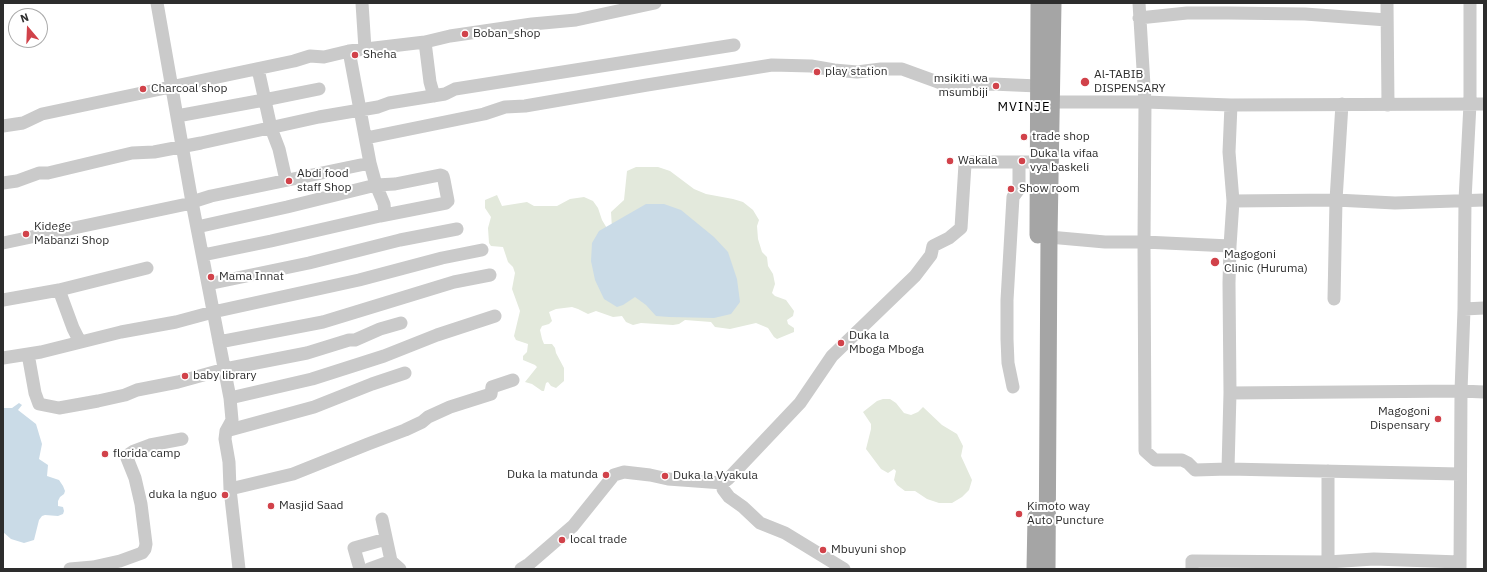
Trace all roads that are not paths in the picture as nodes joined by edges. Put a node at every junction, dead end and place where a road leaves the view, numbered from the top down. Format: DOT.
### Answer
graph roads {
  1 [pos="157,3"];
  2 [pos="362,3"];
  3 [pos="655,3"];
  4 [pos="1040,3"];
  5 [pos="1053,3"];
  6 [pos="1139,3"];
  7 [pos="1388,3"];
  8 [pos="1470,3"];
  9 [pos="1228,8"];
  10 [pos="1305,9"];
  11 [pos="1139,18"];
  12 [pos="1387,20"];
  13 [pos="425,42"];
  14 [pos="734,45"];
  15 [pos="366,49"];
  16 [pos="349,51"];
  17 [pos="258,69"];
  18 [pos="172,86"];
  19 [pos="319,89"];
  20 [pos="434,96"];
  21 [pos="1043,96"];
  22 [pos="264,100"];
  23 [pos="1145,102"];
  24 [pos="1342,104"];
  25 [pos="1470,104"];
  26 [pos="1484,104"];
  27 [pos="1231,105"];
  28 [pos="1388,105"];
  29 [pos="360,110"];
  30 [pos="177,116"];
  31 [pos="3,126"];
  32 [pos="271,128"];
  33 [pos="366,138"];
  34 [pos="182,146"];
  35 [pos="1019,162"];
  36 [pos="1038,162"];
  37 [pos="370,163"];
  38 [pos="286,180"];
  39 [pos="3,183"];
  40 [pos="376,185"];
  41 [pos="1336,200"];
  42 [pos="1465,200"];
  43 [pos="1484,200"];
  44 [pos="1233,201"];
  45 [pos="192,202"];
  46 [pos="385,215"];
  47 [pos="197,227"];
  48 [pos="458,229"];
  49 [pos="1049,237"];
  50 [pos="1144,242"];
  51 [pos="3,243"];
  52 [pos="1230,246"];
  53 [pos="482,250"];
  54 [pos="203,255"];
  55 [pos="147,268"];
  56 [pos="490,275"];
  57 [pos="208,284"];
  58 [pos="59,290"];
  59 [pos="1334,299"];
  60 [pos="3,300"];
  61 [pos="1484,308"];
  62 [pos="1464,309"];
  63 [pos="214,312"];
  64 [pos="495,316"];
  65 [pos="401,323"];
  66 [pos="80,342"];
  67 [pos="220,342"];
  68 [pos="28,354"];
  69 [pos="3,358"];
  70 [pos="225,369"];
  71 [pos="405,373"];
  72 [pos="513,380"];
  73 [pos="1013,387"];
  74 [pos="1461,391"];
  75 [pos="1484,392"];
  76 [pos="1230,394"];
  77 [pos="230,398"];
  78 [pos="226,431"];
  79 [pos="182,439"];
  80 [pos="1228,469"];
  81 [pos="1328,471"];
  82 [pos="1460,474"];
  83 [pos="723,483"];
  84 [pos="230,489"];
  85 [pos="382,519"];
  86 [pos="386,539"];
  87 [pos="1328,562"];
  88 [pos="1374,564"];
  89 [pos="396,565"];
  90 [pos="1283,565"];
  91 [pos="1460,565"];
  92 [pos="70,569"];
  93 [pos="239,569"];
  94 [pos="360,569"];
  95 [pos="369,569"];
  96 [pos="521,569"];
  97 [pos="844,569"];
  98 [pos="1035,569"];
  99 [pos="1047,569"];
  100 [pos="1192,569"];
  1 -- 18 [label="street"];
  2 -- 15 [label="street"];
  3 -- 13 [label="street"];
  4 -- 21 [label="main road"];
  5 -- 21 [label="main road"];
  6 -- 11 [label="street"];
  7 -- 12 [label="street"];
  8 -- 25 [label="street"];
  9 -- 10 [label="street"];
  9 -- 11 [label="street"];
  10 -- 12 [label="street"];
  11 -- 23 [label="street"];
  12 -- 28 [label="street"];
  13 -- 15 [label="street"];
  13 -- 20 [label="street"];
  14 -- 20 [label="street"];
  15 -- 16 [label="street"];
  16 -- 17 [label="street"];
  16 -- 29 [label="street"];
  17 -- 18 [label="street"];
  17 -- 22 [label="street"];
  18 -- 30 [label="street"];
  18 -- 31 [label="street"];
  19 -- 22 [label="street"];
  20 -- 29 [label="street"];
  21 -- 23 [label="street"];
  21 -- 33 [label="street"];
  21 -- 36 [label="main road"];
  21 -- 49 [label="main road"];
  22 -- 30 [label="street"];
  22 -- 32 [label="street"];
  23 -- 27 [label="street"];
  23 -- 50 [label="street"];
  24 -- 27 [label="street"];
  24 -- 28 [label="street"];
  24 -- 41 [label="street"];
  25 -- 26 [label="street"];
  25 -- 28 [label="street"];
  25 -- 42 [label="street"];
  27 -- 44 [label="street"];
  29 -- 32 [label="street"];
  29 -- 33 [label="street"];
  30 -- 34 [label="street"];
  32 -- 34 [label="street"];
  32 -- 38 [label="street"];
  33 -- 37 [label="street"];
  34 -- 39 [label="street"];
  34 -- 45 [label="street"];
  35 -- 36 [label="street"];
  35 -- 73 [label="street"];
  35 -- 83 [label="street"];
  36 -- 98 [label="main road"];
  37 -- 38 [label="street"];
  37 -- 40 [label="street"];
  38 -- 45 [label="street"];
  40 -- 46 [label="street"];
  40 -- 46 [label="street"];
  40 -- 47 [label="street"];
  41 -- 42 [label="street"];
  41 -- 44 [label="street"];
  41 -- 59 [label="street"];
  42 -- 43 [label="street"];
  42 -- 62 [label="street"];
  44 -- 52 [label="street"];
  45 -- 47 [label="street"];
  45 -- 51 [label="street"];
  46 -- 54 [label="street"];
  47 -- 54 [label="street"];
  48 -- 57 [label="street"];
  49 -- 50 [label="street"];
  49 -- 99 [label="main road"];
  50 -- 52 [label="street"];
  50 -- 80 [label="street"];
  52 -- 76 [label="street"];
  53 -- 63 [label="street"];
  54 -- 57 [label="street"];
  55 -- 58 [label="street"];
  56 -- 67 [label="street"];
  57 -- 63 [label="street"];
  58 -- 60 [label="street"];
  58 -- 66 [label="street"];
  61 -- 62 [label="street"];
  62 -- 74 [label="street"];
  63 -- 66 [label="street"];
  63 -- 67 [label="street"];
  64 -- 77 [label="street"];
  65 -- 70 [label="street"];
  66 -- 68 [label="street"];
  67 -- 70 [label="street"];
  68 -- 69 [label="street"];
  68 -- 70 [label="street"];
  70 -- 77 [label="street"];
  71 -- 78 [label="street"];
  72 -- 84 [label="street"];
  74 -- 75 [label="street"];
  74 -- 76 [label="street"];
  74 -- 82 [label="street"];
  76 -- 80 [label="street"];
  77 -- 78 [label="street"];
  78 -- 84 [label="street"];
  79 -- 92 [label="street"];
  80 -- 81 [label="street"];
  81 -- 82 [label="street"];
  81 -- 87 [label="street"];
  82 -- 91 [label="street"];
  83 -- 96 [label="street"];
  83 -- 97 [label="street"];
  84 -- 93 [label="street"];
  85 -- 86 [label="street"];
  86 -- 89 [label="street"];
  86 -- 94 [label="street"];
  87 -- 88 [label="street"];
  87 -- 90 [label="street"];
  88 -- 91 [label="street"];
  89 -- 95 [label="street"];
  90 -- 100 [label="street"];
}
